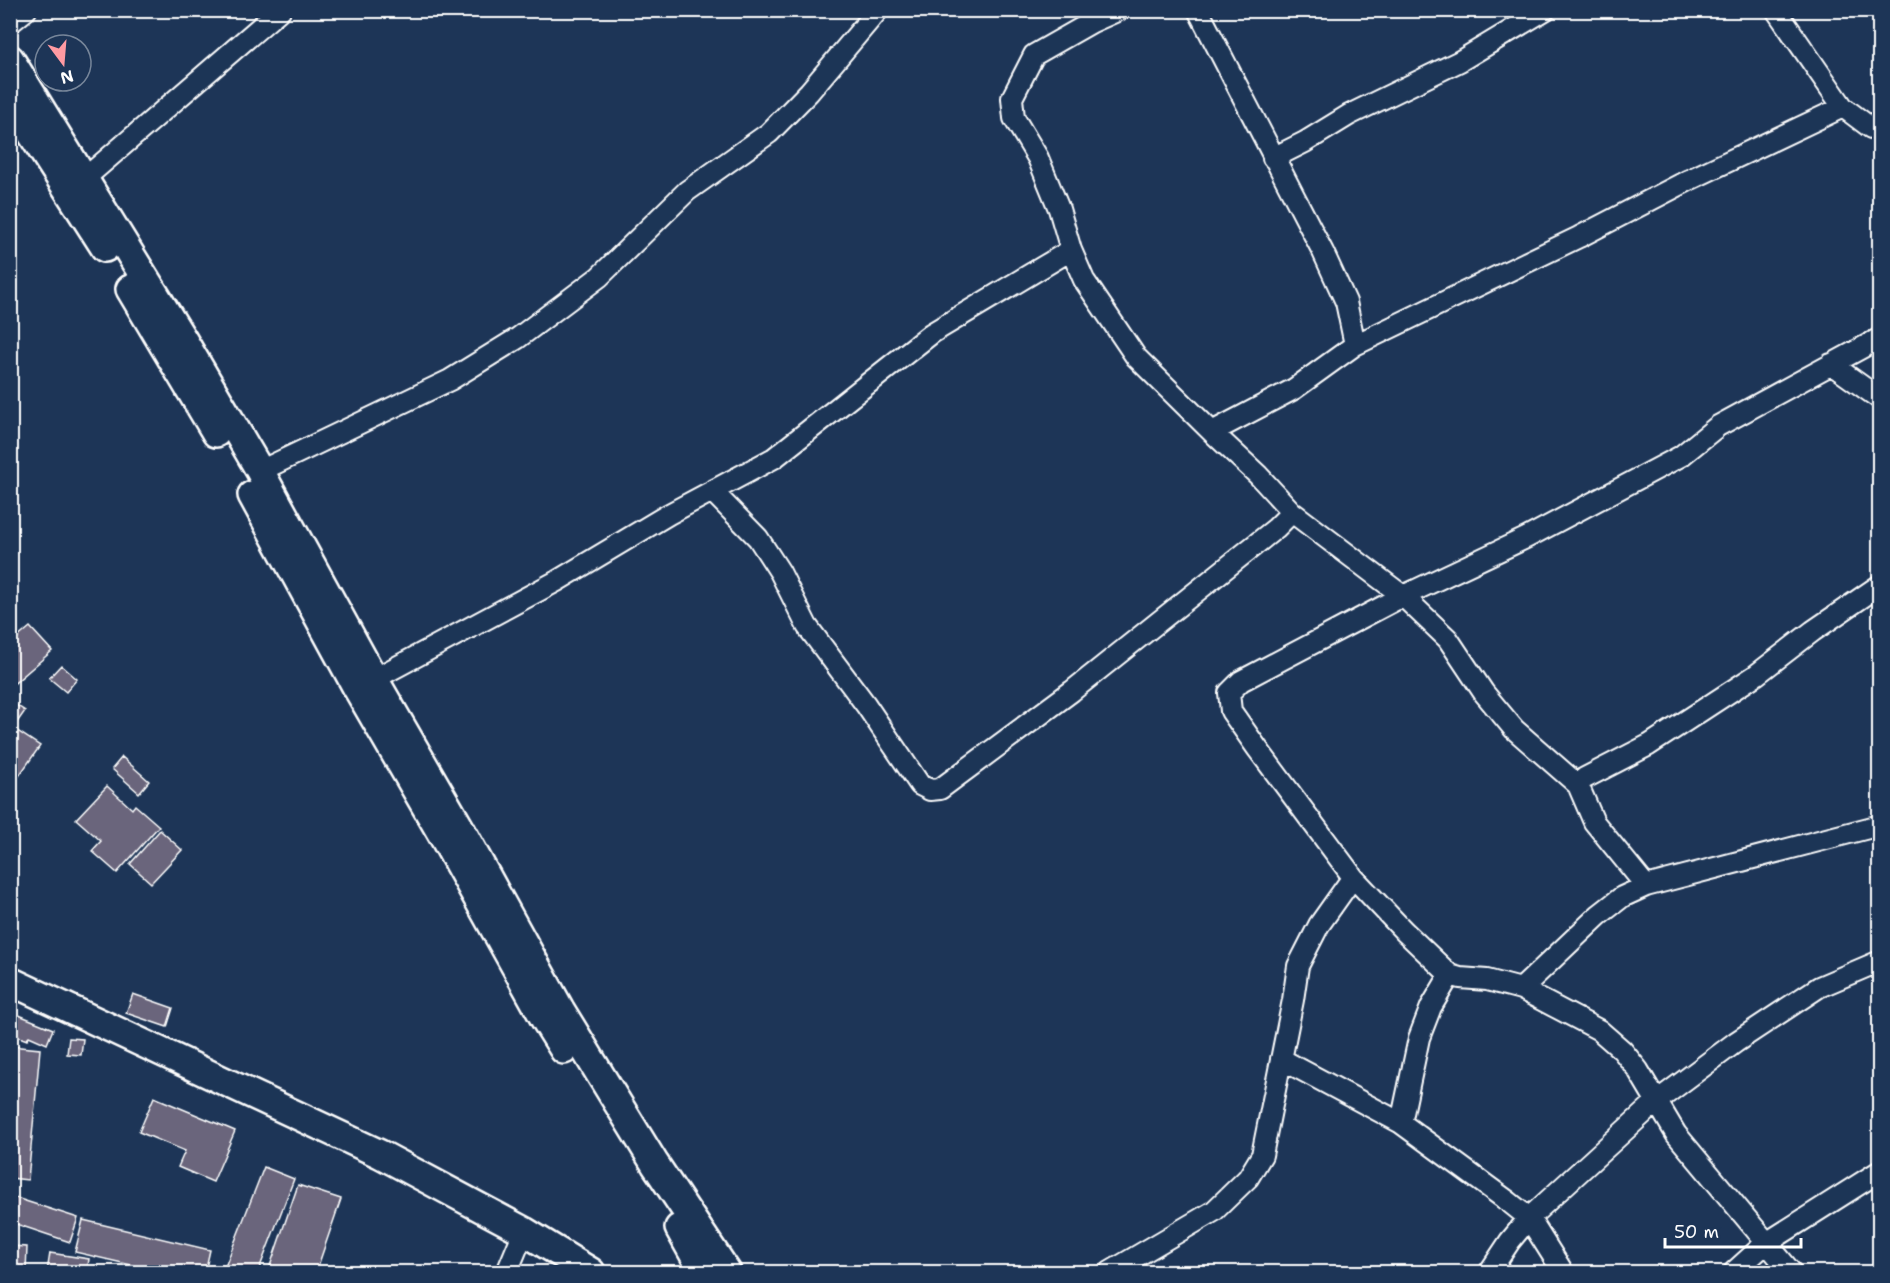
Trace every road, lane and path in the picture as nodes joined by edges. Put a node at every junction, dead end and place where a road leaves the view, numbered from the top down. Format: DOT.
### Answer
graph roads {
  1 [pos="26,10"];
  2 [pos="280,10"];
  3 [pos="878,10"];
  4 [pos="1119,10"];
  5 [pos="1198,10"];
  6 [pos="1545,10"];
  7 [pos="1776,10"];
  8 [pos="10,23"];
  9 [pos="10,59"];
  10 [pos="10,100"];
  11 [pos="1843,107"];
  12 [pos="1880,130"];
  13 [pos="1273,158"];
  14 [pos="84,179"];
  15 [pos="1071,250"];
  16 [pos="1880,338"];
  17 [pos="1355,345"];
  18 [pos="1831,364"];
  19 [pos="1880,399"];
  20 [pos="1212,432"];
  21 [pos="261,471"];
  22 [pos="712,491"];
  23 [pos="1292,512"];
  24 [pos="1880,585"];
  25 [pos="1403,596"];
  26 [pos="374,679"];
  27 [pos="1578,785"];
  28 [pos="1880,825"];
  29 [pos="1353,877"];
  30 [pos="1647,886"];
  31 [pos="1880,961"];
  32 [pos="1450,975"];
  33 [pos="12,988"];
  34 [pos="1521,989"];
  35 [pos="1281,1059"];
  36 [pos="1657,1101"];
  37 [pos="1401,1123"];
  38 [pos="1880,1171"];
  39 [pos="1529,1218"];
  40 [pos="524,1231"];
  41 [pos="1766,1245"];
  42 [pos="1490,1271"];
  43 [pos="507,1272"];
  44 [pos="591,1272"];
  45 [pos="701,1272"];
  46 [pos="727,1272"];
  47 [pos="1110,1272"];
  48 [pos="1563,1272"];
  49 [pos="1734,1272"];
  50 [pos="1791,1272"];
  1 -- 8 [label="street"];
  2 -- 14 [label="street"];
  3 -- 21 [label="street"];
  4 -- 15 [label="street"];
  5 -- 13 [label="street"];
  6 -- 13 [label="street"];
  7 -- 11 [label="street"];
  9 -- 14 [label="main road"];
  10 -- 45 [label="main road"];
  11 -- 12 [label="street"];
  11 -- 17 [label="street"];
  13 -- 17 [label="street"];
  14 -- 21 [label="main road"];
  15 -- 20 [label="street"];
  15 -- 22 [label="street"];
  16 -- 18 [label="street"];
  17 -- 20 [label="street"];
  18 -- 19 [label="street"];
  18 -- 25 [label="street"];
  20 -- 23 [label="street"];
  21 -- 26 [label="main road"];
  22 -- 23 [label="street"];
  22 -- 26 [label="street"];
  23 -- 25 [label="street"];
  24 -- 27 [label="street"];
  25 -- 27 [label="street"];
  25 -- 29 [label="street"];
  26 -- 46 [label="main road"];
  27 -- 30 [label="street"];
  28 -- 30 [label="street"];
  29 -- 32 [label="street"];
  29 -- 35 [label="street"];
  30 -- 34 [label="street"];
  31 -- 36 [label="street"];
  32 -- 34 [label="street"];
  32 -- 37 [label="street"];
  33 -- 40 [label="main road"];
  34 -- 36 [label="street"];
  35 -- 37 [label="street"];
  35 -- 47 [label="street"];
  36 -- 39 [label="street"];
  36 -- 41 [label="street"];
  37 -- 39 [label="street"];
  38 -- 41 [label="street"];
  39 -- 42 [label="street"];
  39 -- 48 [label="street"];
  40 -- 43 [label="street"];
  40 -- 44 [label="main road"];
  41 -- 49 [label="street"];
  41 -- 50 [label="street"];
}
